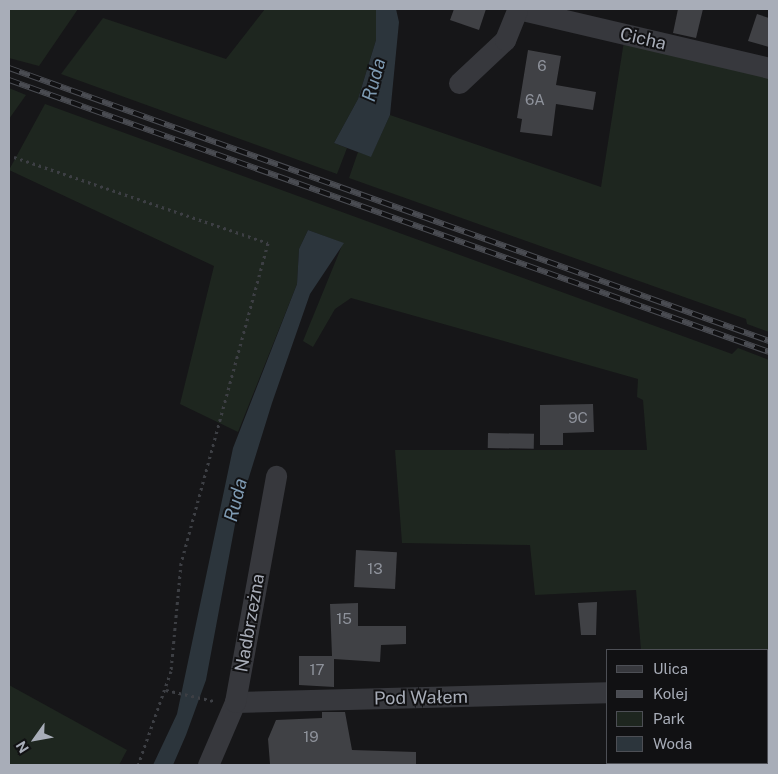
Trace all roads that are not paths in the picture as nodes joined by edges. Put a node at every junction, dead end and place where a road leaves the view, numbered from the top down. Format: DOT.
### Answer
graph roads {
  1 [pos="518,9"];
  2 [pos="769,68"];
  3 [pos="459,83"];
  4 [pos="276,476"];
  5 [pos="606,692"];
  6 [pos="235,702"];
  7 [pos="208,765"];
  1 -- 2 [label="street, Cicha"];
  1 -- 3 [label="street, Cicha"];
  4 -- 6 [label="street, Nadbrzeżna"];
  5 -- 6 [label="street, Pod Wałem"];
  6 -- 7 [label="street, Nadbrzeżna"];
}
